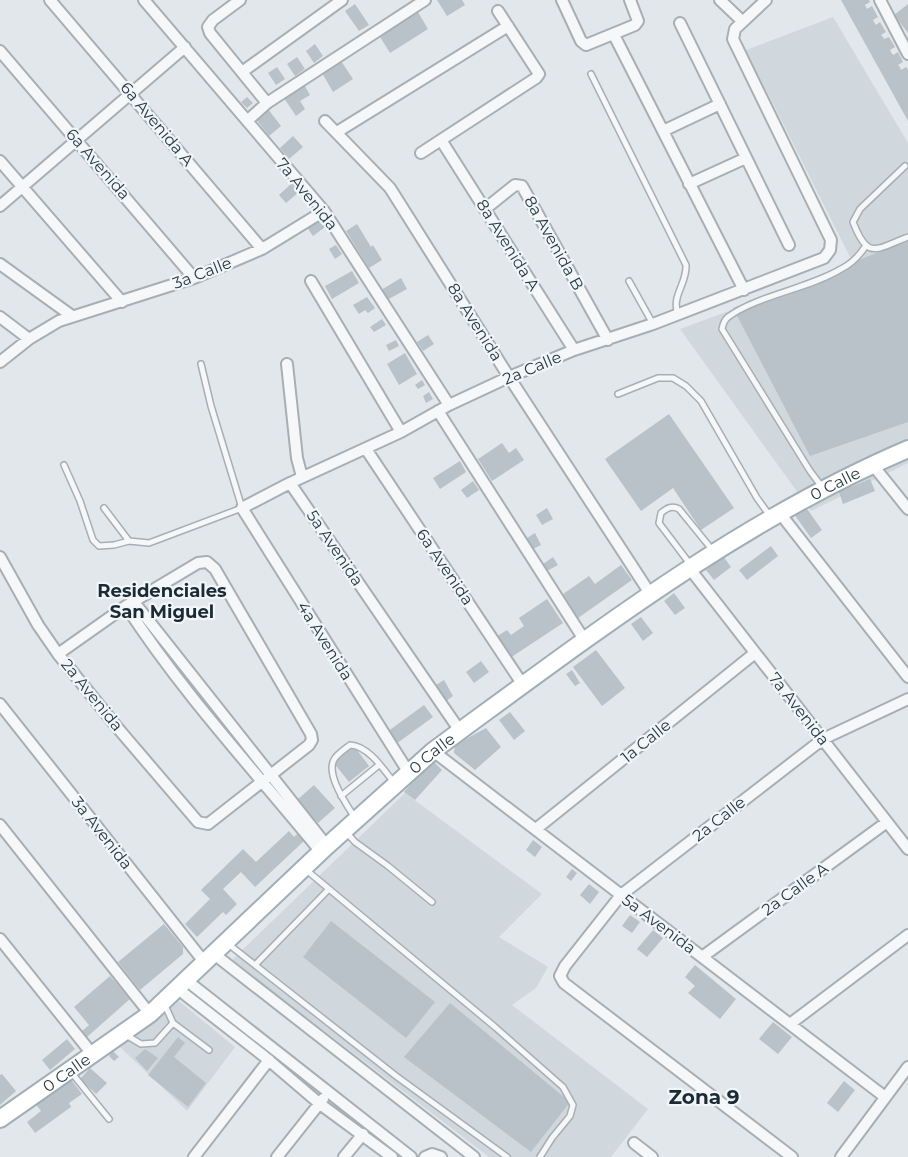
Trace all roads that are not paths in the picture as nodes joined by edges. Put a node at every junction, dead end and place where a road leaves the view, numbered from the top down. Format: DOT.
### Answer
graph roads {
  1 [pos="50,0"];
  2 [pos="144,0"];
  3 [pos="240,0"];
  4 [pos="342,0"];
  5 [pos="425,0"];
  6 [pos="562,0"];
  7 [pos="630,0"];
  8 [pos="720,0"];
  9 [pos="765,0"];
  10 [pos="884,2"];
  11 [pos="498,11"];
  12 [pos="742,21"];
  13 [pos="680,23"];
  14 [pos="508,26"];
  15 [pos="614,35"];
  16 [pos="185,47"];
  17 [pos="0,51"];
  18 [pos="908,54"];
  19 [pos="242,72"];
  20 [pos="591,74"];
  21 [pos="131,93"];
  22 [pos="267,103"];
  23 [pos="720,104"];
  24 [pos="247,121"];
  25 [pos="326,121"];
  26 [pos="663,131"];
  27 [pos="337,132"];
  28 [pos="77,140"];
  29 [pos="441,140"];
  30 [pos="421,153"];
  31 [pos="746,158"];
  32 [pos="0,161"];
  33 [pos="905,166"];
  34 [pos="689,184"];
  35 [pos="22,187"];
  36 [pos="0,206"];
  37 [pos="485,209"];
  38 [pos="324,211"];
  39 [pos="908,237"];
  40 [pos="789,245"];
  41 [pos="865,247"];
  42 [pos="262,249"];
  43 [pos="0,264"];
  44 [pos="194,278"];
  45 [pos="311,280"];
  46 [pos="629,281"];
  47 [pos="744,290"];
  48 [pos="122,302"];
  49 [pos="678,314"];
  50 [pos="72,316"];
  51 [pos="0,317"];
  52 [pos="653,324"];
  53 [pos="30,339"];
  54 [pos="608,340"];
  55 [pos="574,350"];
  56 [pos="0,362"];
  57 [pos="201,364"];
  58 [pos="287,364"];
  59 [pos="509,377"];
  60 [pos="618,394"];
  61 [pos="449,405"];
  62 [pos="438,411"];
  63 [pos="401,432"];
  64 [pos="366,449"];
  65 [pos="908,449"];
  66 [pos="872,464"];
  67 [pos="64,465"];
  68 [pos="302,477"];
  69 [pos="290,483"];
  70 [pos="823,488"];
  71 [pos="104,508"];
  72 [pos="242,508"];
  73 [pos="908,509"];
  74 [pos="775,515"];
  75 [pos="129,541"];
  76 [pos="715,553"];
  77 [pos="0,557"];
  78 [pos="691,568"];
  79 [pos="651,595"];
  80 [pos="130,604"];
  81 [pos="585,641"];
  82 [pos="58,654"];
  83 [pos="755,654"];
  84 [pos="908,677"];
  85 [pos="523,685"];
  86 [pos="204,690"];
  87 [pos="194,698"];
  88 [pos="908,699"];
  89 [pos="0,704"];
  90 [pos="460,731"];
  91 [pos="823,739"];
  92 [pos="433,751"];
  93 [pos="380,765"];
  94 [pos="409,773"];
  95 [pos="266,778"];
  96 [pos="396,785"];
  97 [pos="341,796"];
  98 [pos="887,822"];
  99 [pos="0,825"];
  100 [pos="351,826"];
  101 [pos="536,829"];
  102 [pos="324,849"];
  103 [pos="908,849"];
  104 [pos="304,868"];
  105 [pos="328,890"];
  106 [pos="621,895"];
  107 [pos="432,902"];
  108 [pos="908,935"];
  109 [pos="0,939"];
  110 [pos="226,942"];
  111 [pos="702,957"];
  112 [pos="209,958"];
  113 [pos="255,965"];
  114 [pos="182,985"];
  115 [pos="163,1002"];
  116 [pos="150,1014"];
  117 [pos="173,1023"];
  118 [pos="790,1024"];
  119 [pos="123,1033"];
  120 [pos="209,1050"];
  121 [pos="93,1055"];
  122 [pos="269,1060"];
  123 [pos="908,1067"];
  124 [pos="70,1071"];
  125 [pos="328,1091"];
  126 [pos="885,1097"];
  127 [pos="320,1104"];
  128 [pos="0,1119"];
  129 [pos="109,1119"];
  130 [pos="363,1134"];
  131 [pos="634,1143"];
  132 [pos="194,1157"];
  133 [pos="276,1157"];
  134 [pos="344,1157"];
  135 [pos="392,1157"];
  136 [pos="411,1157"];
  137 [pos="425,1157"];
  138 [pos="441,1157"];
  139 [pos="474,1157"];
  140 [pos="507,1157"];
  141 [pos="540,1157"];
  142 [pos="652,1157"];
  143 [pos="792,1157"];
  144 [pos="841,1157"];
  1 -- 21 [label="street, 6a Avenida A"];
  2 -- 16 [label="street, 7a Avenida"];
  3 -- 19 [label="street"];
  4 -- 19 [label="street"];
  5 -- 22 [label="street"];
  6 -- 15 [label="street"];
  7 -- 15 [label="street"];
  8 -- 12 [label="street"];
  9 -- 12 [label="street"];
  10 -- 18 [label="street"];
  11 -- 14 [label="street"];
  12 -- 47 [label="street, 2a Calle"];
  13 -- 23 [label="street"];
  14 -- 27 [label="street"];
  14 -- 29 [label="street"];
  15 -- 26 [label="street"];
  16 -- 21 [label="street"];
  16 -- 24 [label="street, 7a Avenida"];
  17 -- 28 [label="street, 6a Avenida"];
  19 -- 22 [label="street"];
  20 -- 49 [label="lane"];
  21 -- 28 [label="street"];
  21 -- 42 [label="street, 6a Avenida A"];
  22 -- 24 [label="street"];
  23 -- 26 [label="street"];
  23 -- 31 [label="street"];
  24 -- 38 [label="street, 7a Avenida"];
  25 -- 27 [label="street, 8a Avenida"];
  26 -- 34 [label="street"];
  27 -- 59 [label="street, 8a Avenida"];
  28 -- 35 [label="street"];
  28 -- 44 [label="street, 6a Avenida"];
  29 -- 30 [label="street"];
  29 -- 37 [label="street, 8a Avenida A"];
  31 -- 34 [label="street"];
  31 -- 40 [label="street"];
  32 -- 35 [label="street"];
  33 -- 41 [label="lane"];
  34 -- 47 [label="street"];
  35 -- 36 [label="street"];
  35 -- 48 [label="street"];
  37 -- 54 [label="street, 8a Avenida B"];
  37 -- 55 [label="street, 8a Avenida A"];
  38 -- 42 [label="street, 3a Calle"];
  38 -- 61 [label="street, 7a Avenida"];
  39 -- 41 [label="lane"];
  41 -- 70 [label="lane"];
  42 -- 44 [label="street, 3a Calle"];
  43 -- 50 [label="street"];
  44 -- 48 [label="street, 3a Calle"];
  45 -- 63 [label="street"];
  46 -- 52 [label="lane"];
  47 -- 49 [label="street, 2a Calle"];
  48 -- 50 [label="street, 3a Calle"];
  49 -- 52 [label="street, 2a Calle"];
  50 -- 53 [label="street, 3a Calle"];
  51 -- 53 [label="street"];
  52 -- 54 [label="street, 2a Calle"];
  53 -- 56 [label="street, 3a Calle"];
  54 -- 55 [label="street, 2a Calle"];
  55 -- 59 [label="street, 2a Calle"];
  57 -- 72 [label="lane"];
  58 -- 68 [label="street"];
  59 -- 61 [label="street, 2a Calle"];
  59 -- 79 [label="street, 8a Avenida"];
  60 -- 74 [label="lane"];
  61 -- 62 [label="street, 2a Calle"];
  62 -- 63 [label="street, 2a Calle"];
  62 -- 81 [label="street"];
  63 -- 64 [label="street, 2a Calle"];
  64 -- 68 [label="street, 2a Calle"];
  64 -- 85 [label="street, 6a Avenida"];
  65 -- 66 [label="main road, 0 Calle"];
  66 -- 70 [label="main road, 0 Calle"];
  66 -- 73 [label="street"];
  67 -- 75 [label="lane"];
  68 -- 69 [label="street, 2a Calle"];
  69 -- 72 [label="street, 2a Calle"];
  69 -- 90 [label="street, 5a Avenida"];
  70 -- 74 [label="main road, 0 Calle"];
  71 -- 75 [label="lane"];
  72 -- 75 [label="lane"];
  72 -- 94 [label="street, 4a Avenida"];
  74 -- 76 [label="main road, 0 Calle"];
  74 -- 84 [label="street"];
  76 -- 78 [label="main road, 0 Calle"];
  76 -- 78 [label="lane"];
  77 -- 82 [label="street, 2a Avenida"];
  78 -- 79 [label="main road, 0 Calle"];
  78 -- 83 [label="street, 7a Avenida"];
  79 -- 81 [label="main road, 0 Calle"];
  80 -- 82 [label="street"];
  80 -- 86 [label="street"];
  80 -- 87 [label="street"];
  80 -- 95 [label="street"];
  81 -- 85 [label="main road, 0 Calle"];
  82 -- 95 [label="street, 2a Avenida"];
  83 -- 91 [label="street, 7a Avenida"];
  83 -- 101 [label="street, 1a Calle"];
  85 -- 90 [label="main road, 0 Calle"];
  86 -- 87 [label="street"];
  86 -- 95 [label="street"];
  87 -- 95 [label="street"];
  88 -- 91 [label="street, 2a Calle"];
  89 -- 112 [label="street, 3a Avenida"];
  90 -- 92 [label="main road, 0 Calle"];
  91 -- 98 [label="street, 7a Avenida"];
  91 -- 106 [label="street, 2a Calle"];
  92 -- 94 [label="main road, 0 Calle"];
  92 -- 101 [label="street, 5a Avenida"];
  93 -- 96 [label="lane"];
  93 -- 97 [label="lane"];
  93 -- 97 [label="lane"];
  94 -- 96 [label="main road, 0 Calle"];
  95 -- 102 [label="street"];
  96 -- 100 [label="main road, 0 Calle"];
  97 -- 100 [label="lane"];
  98 -- 103 [label="street, 7a Avenida"];
  98 -- 111 [label="street, 2a Calle A"];
  99 -- 116 [label="street"];
  100 -- 102 [label="main road, 0 Calle"];
  100 -- 107 [label="lane"];
  101 -- 106 [label="street, 5a Avenida"];
  102 -- 104 [label="main road, 0 Calle"];
  104 -- 105 [label="lane"];
  104 -- 110 [label="main road, 0 Calle"];
  105 -- 113 [label="lane"];
  105 -- 141 [label="lane"];
  106 -- 111 [label="street, 5a Avenida"];
  106 -- 143 [label="street, 2a Calle"];
  108 -- 118 [label="street"];
  109 -- 121 [label="street"];
  110 -- 112 [label="main road, 0 Calle"];
  110 -- 113 [label="lane"];
  111 -- 118 [label="street, 5a Avenida"];
  112 -- 114 [label="main road, 0 Calle"];
  112 -- 139 [label="street, 3a Avenida"];
  113 -- 140 [label="lane"];
  114 -- 115 [label="main road, 0 Calle"];
  114 -- 122 [label="street"];
  114 -- 125 [label="street"];
  115 -- 116 [label="main road, 0 Calle"];
  115 -- 117 [label="lane"];
  116 -- 119 [label="main road, 0 Calle"];
  117 -- 119 [label="lane"];
  117 -- 120 [label="lane"];
  118 -- 126 [label="street, 5a Avenida"];
  119 -- 121 [label="main road, 0 Calle"];
  121 -- 124 [label="main road, 0 Calle"];
  122 -- 127 [label="street"];
  122 -- 132 [label="street"];
  123 -- 126 [label="street"];
  124 -- 128 [label="main road, 0 Calle"];
  124 -- 129 [label="lane"];
  125 -- 127 [label="street"];
  125 -- 136 [label="street"];
  126 -- 144 [label="street"];
  127 -- 130 [label="street"];
  127 -- 133 [label="street"];
  130 -- 134 [label="street"];
  130 -- 135 [label="street"];
  131 -- 142 [label="street"];
  137 -- 138 [label="street"];
}
